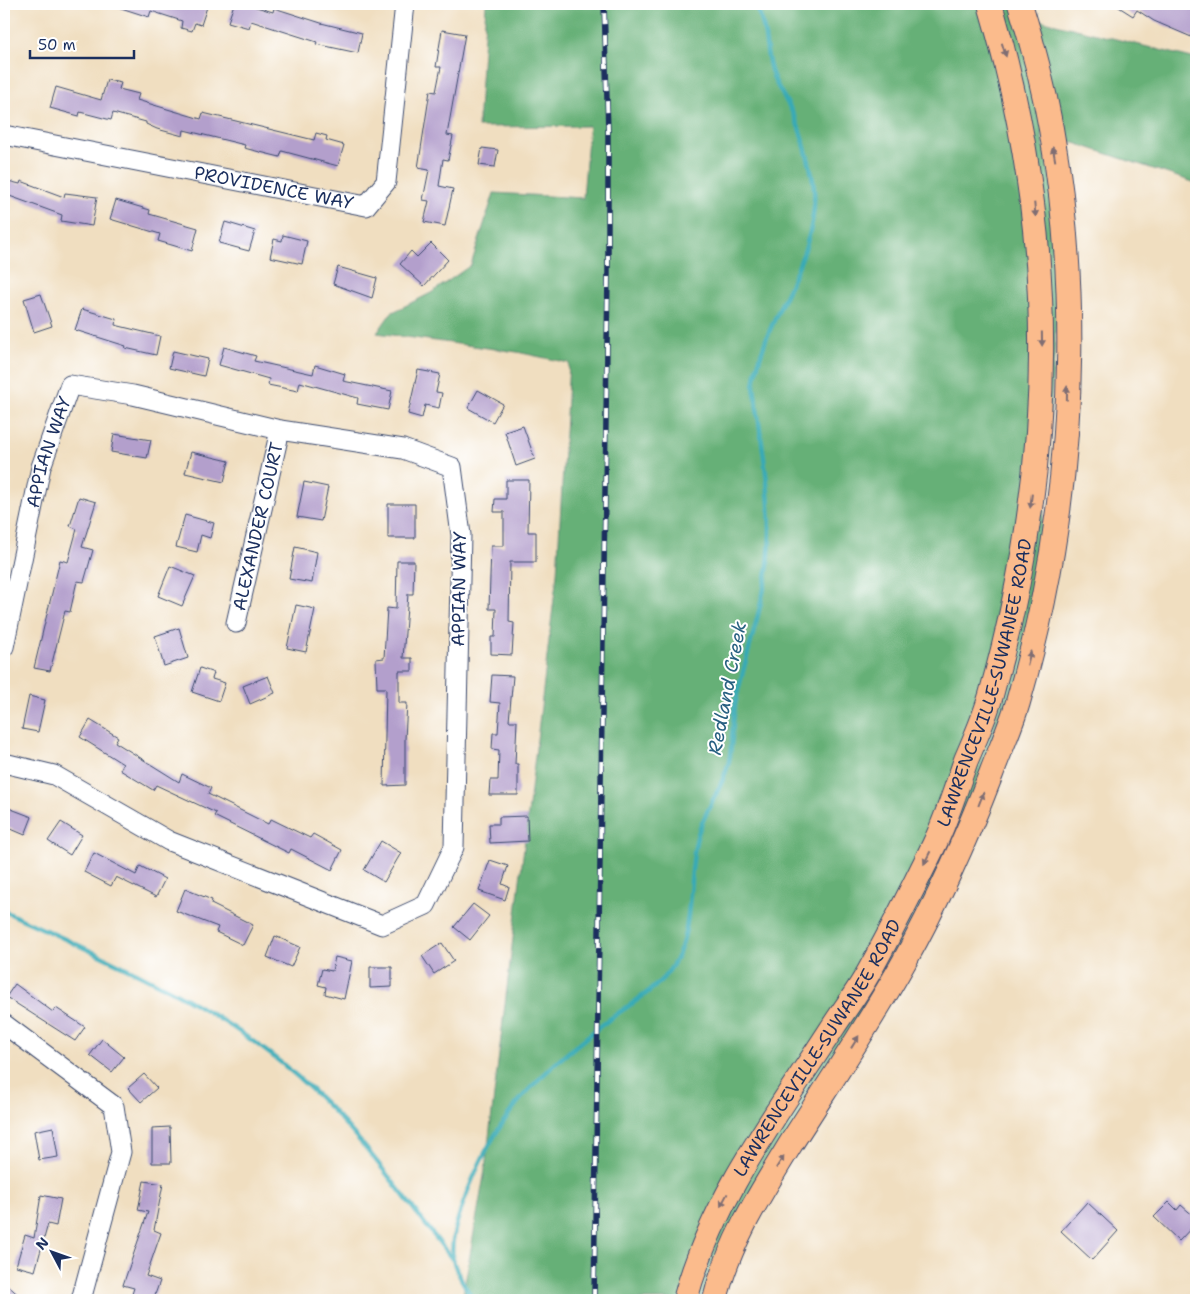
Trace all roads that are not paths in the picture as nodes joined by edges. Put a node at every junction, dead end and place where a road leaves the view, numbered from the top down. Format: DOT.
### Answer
graph roads {
  1 [pos="405,4"];
  2 [pos="990,4"];
  3 [pos="1020,4"];
  4 [pos="4,136"];
  5 [pos="280,430"];
  6 [pos="236,623"];
  7 [pos="4,647"];
  8 [pos="990,698"];
  9 [pos="1018,705"];
  10 [pos="4,763"];
  11 [pos="4,1024"];
  12 [pos="805,1070"];
  13 [pos="829,1083"];
  14 [pos="80,1300"];
  15 [pos="685,1300"];
  16 [pos="714,1300"];
  1 -- 4 [label="street, PROVIDENCE WAY"];
  2 -- 8 [label="main road, LAWRENCEVILLE-SUWANEE ROAD, one-way"];
  9 -- 3 [label="main road, LAWRENCEVILLE-SUWANEE ROAD, one-way"];
  5 -- 6 [label="street, ALEXANDER COURT"];
  5 -- 7 [label="street, APPIAN WAY"];
  5 -- 10 [label="street, APPIAN WAY"];
  8 -- 9 [label="main road"];
  8 -- 12 [label="main road, LAWRENCEVILLE-SUWANEE ROAD, one-way"];
  13 -- 9 [label="main road, LAWRENCEVILLE-SUWANEE ROAD, one-way"];
  11 -- 14 [label="street"];
  12 -- 13 [label="main road"];
  12 -- 15 [label="main road, LAWRENCEVILLE-SUWANEE ROAD, one-way"];
  16 -- 13 [label="main road, LAWRENCEVILLE-SUWANEE ROAD, one-way"];
}
